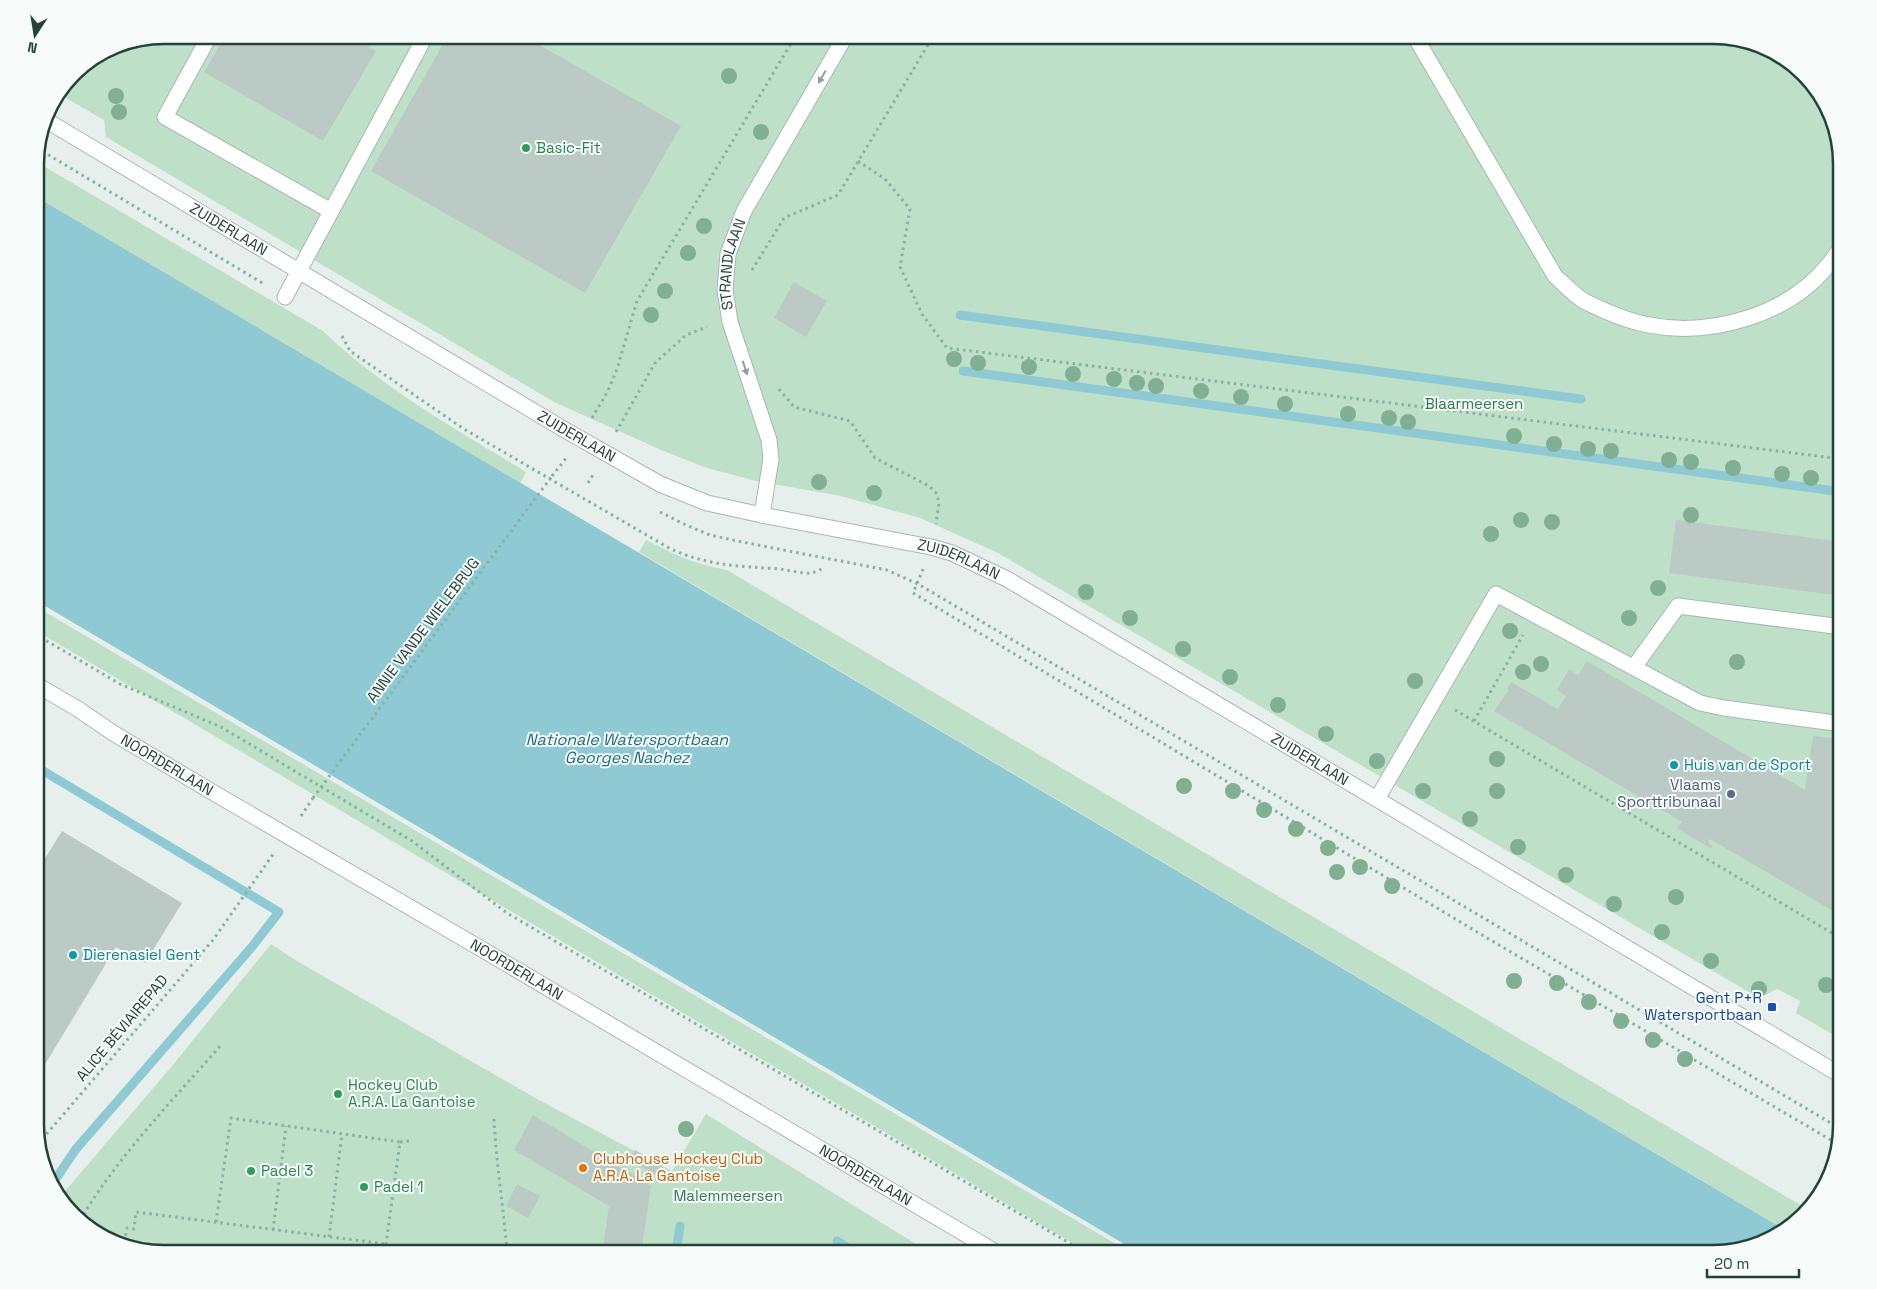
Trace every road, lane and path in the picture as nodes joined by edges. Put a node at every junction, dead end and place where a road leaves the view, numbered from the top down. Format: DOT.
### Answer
graph roads {
  1 [pos="205,44"];
  2 [pos="421,44"];
  3 [pos="791,44"];
  4 [pos="841,44"];
  5 [pos="929,44"];
  6 [pos="1419,44"];
  7 [pos="51,123"];
  8 [pos="44,152"];
  9 [pos="858,161"];
  10 [pos="331,211"];
  11 [pos="1833,258"];
  12 [pos="298,271"];
  13 [pos="749,275"];
  14 [pos="285,297"];
  15 [pos="342,336"];
  16 [pos="580,439"];
  17 [pos="1833,458"];
  18 [pos="552,476"];
  19 [pos="762,515"];
  20 [pos="822,569"];
  21 [pos="913,593"];
  22 [pos="1535,614"];
  23 [pos="1833,626"];
  24 [pos="44,639"];
  25 [pos="1042,658"];
  26 [pos="1634,667"];
  27 [pos="44,690"];
  28 [pos="1436,698"];
  29 [pos="1474,721"];
  30 [pos="1833,723"];
  31 [pos="313,798"];
  32 [pos="1377,800"];
  33 [pos="257,878"];
  34 [pos="1833,934"];
  35 [pos="222,1044"];
  36 [pos="1833,1071"];
  37 [pos="494,1119"];
  38 [pos="1833,1124"];
  39 [pos="286,1126"];
  40 [pos="342,1134"];
  41 [pos="44,1136"];
  42 [pos="410,1141"];
  43 [pos="1832,1141"];
  44 [pos="400,1142"];
  45 [pos="84,1214"];
  46 [pos="216,1222"];
  47 [pos="273,1230"];
  48 [pos="329,1237"];
  49 [pos="125,1239"];
  50 [pos="386,1244"];
  51 [pos="506,1245"];
  52 [pos="984,1245"];
  53 [pos="1073,1245"];
  1 -- 10 [label="street"];
  2 -- 10 [label="street"];
  3 -- 16 [label="path"];
  4 -- 19 [label="street, STRANDLAAN, one-way"];
  5 -- 9 [label="path"];
  6 -- 11 [label="street"];
  7 -- 12 [label="street, ZUIDERLAAN"];
  8 -- 14 [label="path"];
  9 -- 13 [label="path"];
  9 -- 17 [label="path"];
  10 -- 12 [label="street"];
  12 -- 14 [label="street"];
  12 -- 16 [label="street, ZUIDERLAAN"];
  15 -- 20 [label="path"];
  16 -- 19 [label="street, ZUIDERLAAN"];
  18 -- 31 [label="path, ANNIE VANDE WIELEBRUG, bridge"];
  19 -- 32 [label="street, ZUIDERLAAN"];
  21 -- 43 [label="path"];
  22 -- 26 [label="street"];
  22 -- 28 [label="street"];
  22 -- 29 [label="path"];
  23 -- 26 [label="street"];
  24 -- 53 [label="path"];
  25 -- 38 [label="path"];
  26 -- 30 [label="street"];
  27 -- 52 [label="street, NOORDERLAAN"];
  28 -- 29 [label="path"];
  28 -- 32 [label="street"];
  29 -- 34 [label="path"];
  32 -- 36 [label="street, ZUIDERLAAN"];
  33 -- 41 [label="path, ALICE BÉVIAIREPAD"];
  35 -- 45 [label="path"];
  37 -- 51 [label="path"];
  39 -- 40 [label="path"];
  39 -- 46 [label="path"];
  39 -- 47 [label="path"];
  40 -- 44 [label="path"];
  40 -- 48 [label="path"];
  42 -- 44 [label="path"];
  44 -- 50 [label="path"];
  46 -- 47 [label="path"];
  46 -- 49 [label="path"];
  47 -- 48 [label="path"];
  48 -- 50 [label="path"];
}
